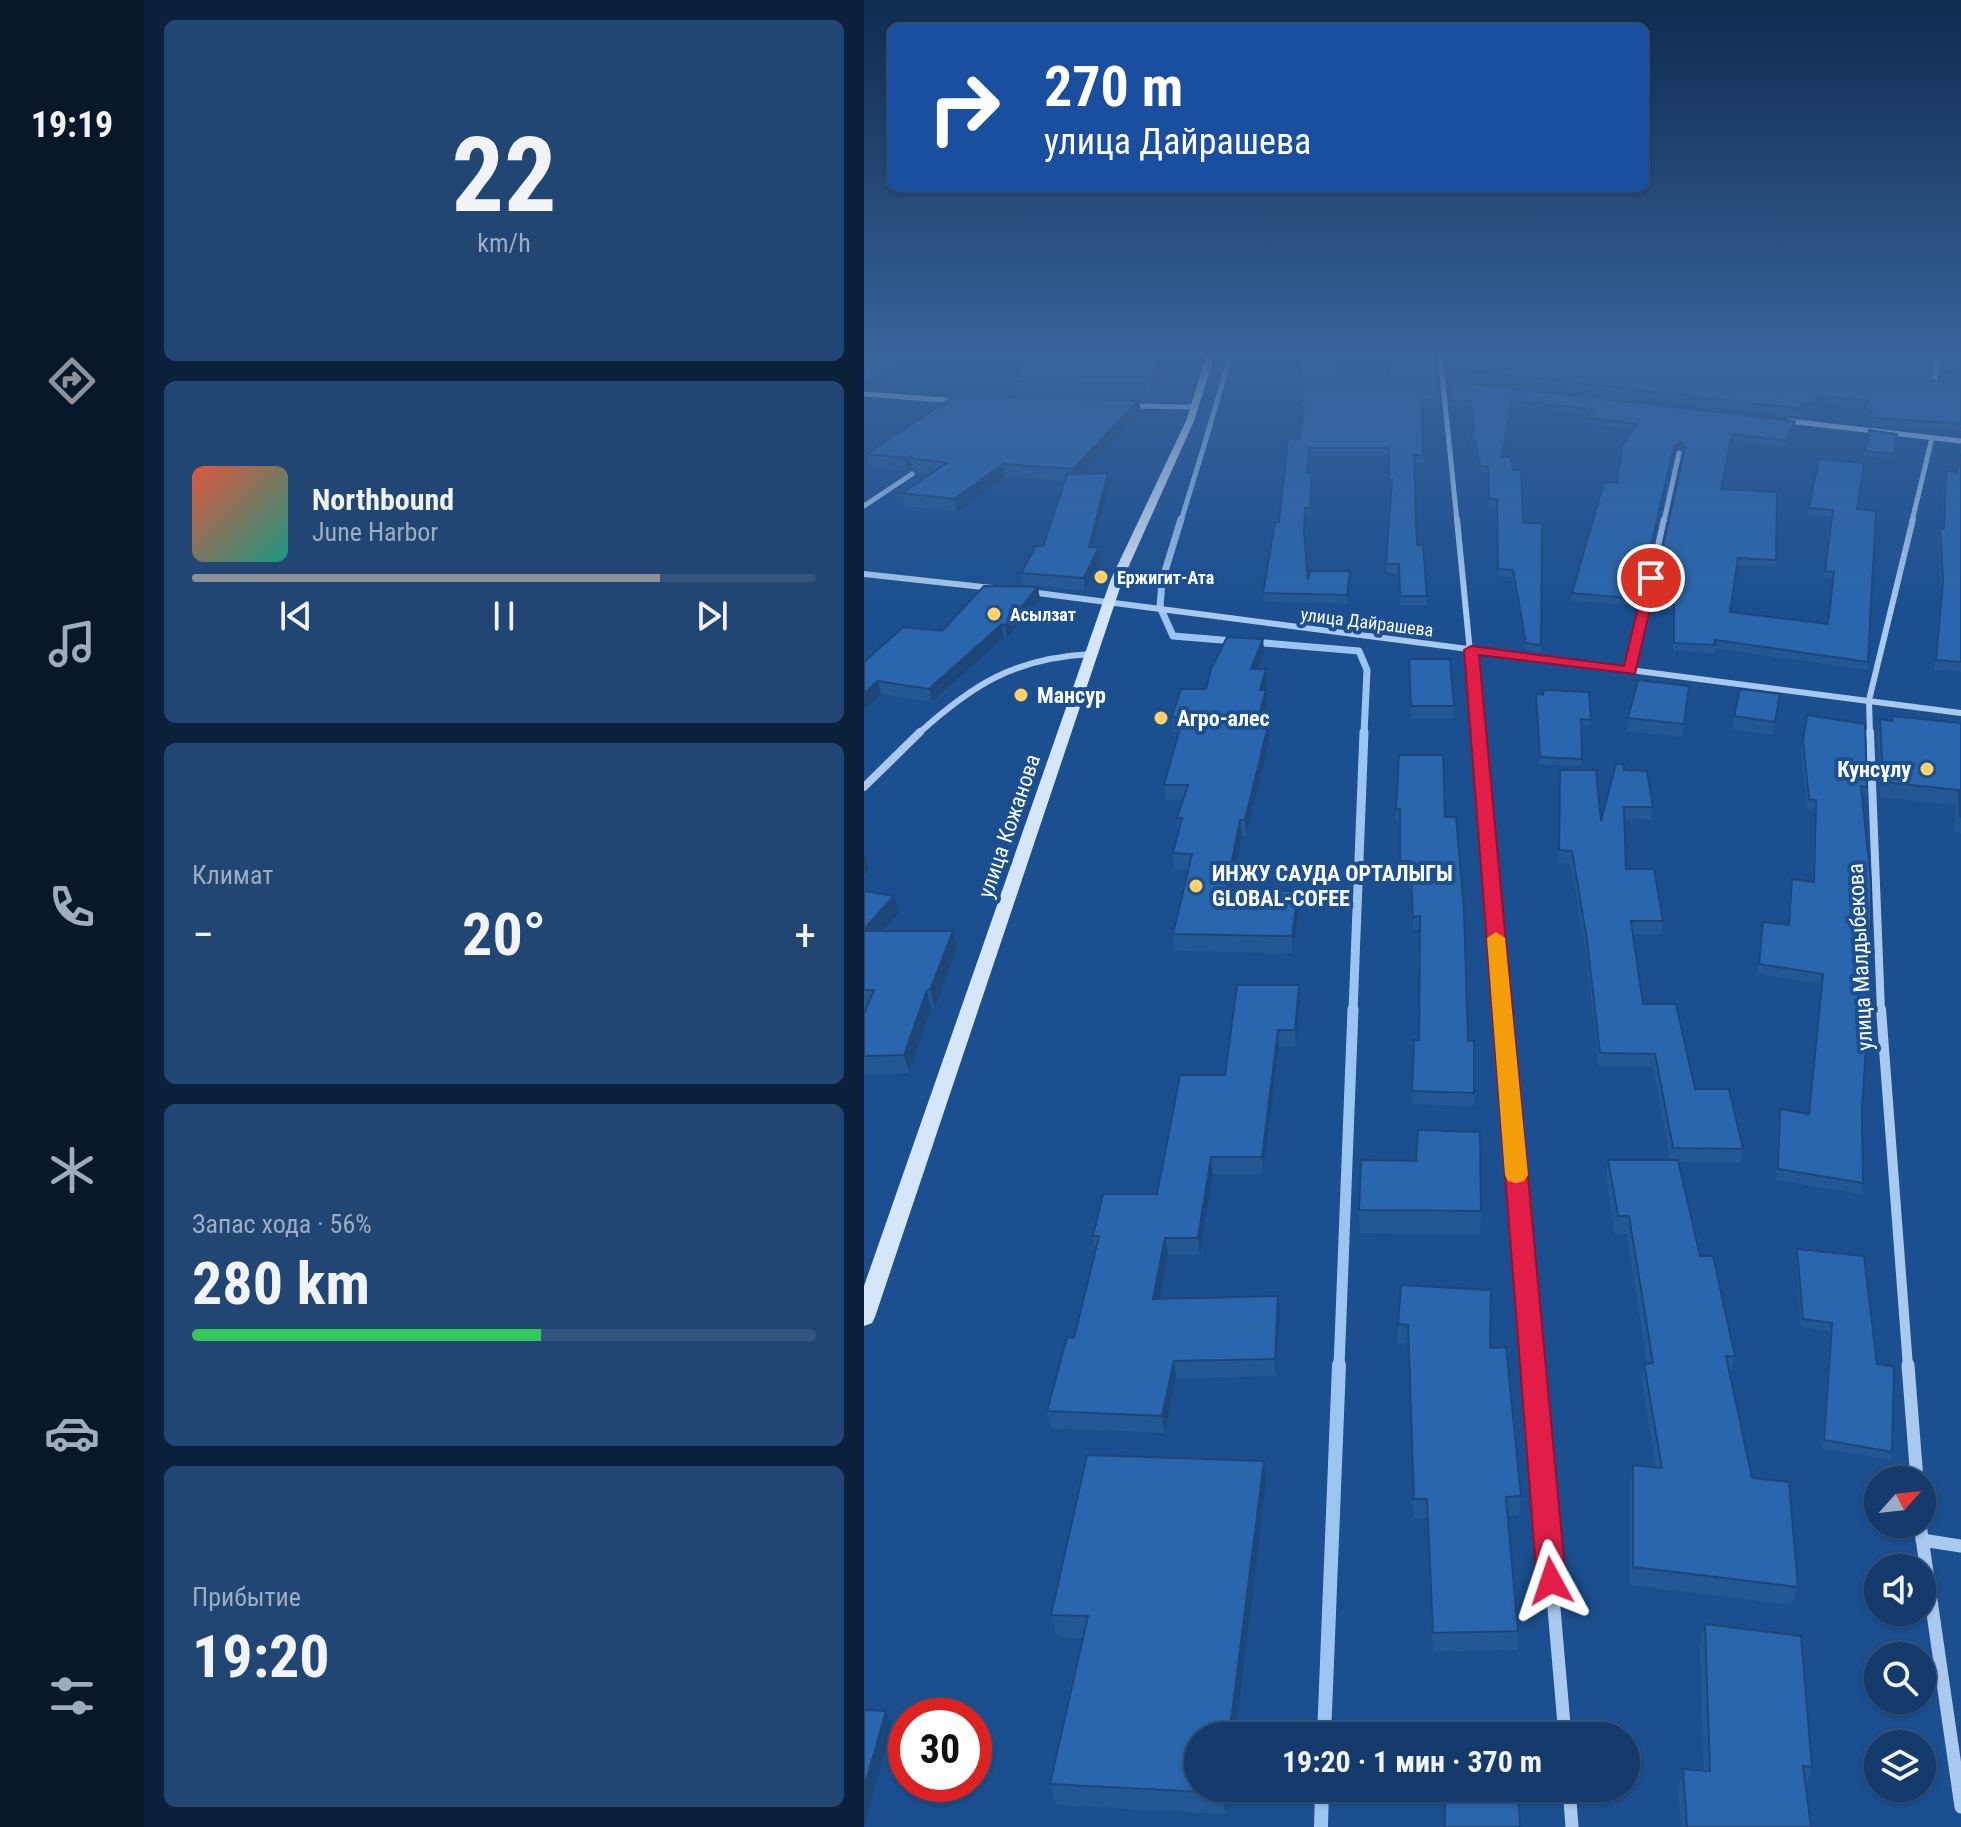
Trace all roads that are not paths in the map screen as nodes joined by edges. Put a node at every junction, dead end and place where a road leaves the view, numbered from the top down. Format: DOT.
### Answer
graph roads {
  1 [pos="1179,439"];
  2 [pos="1448,439"];
  3 [pos="1932,439"];
  4 [pos="1679,453"];
  5 [pos="912,474"];
  6 [pos="864,506"];
  7 [pos="864,574"];
  8 [pos="1007,589"];
  9 [pos="1023,591"];
  10 [pos="1109,604"];
  11 [pos="1471,650"];
  12 [pos="1091,654"];
  13 [pos="1630,671"];
  14 [pos="1869,700"];
  15 [pos="1961,713"];
  16 [pos="864,787"];
  17 [pos="864,1317"];
  18 [pos="1916,1466"];
  19 [pos="1922,1540"];
  20 [pos="1961,1546"];
  21 [pos="1564,1722"];
  22 [pos="1570,1802"];
  23 [pos="1961,1807"];
  24 [pos="1572,1827"];
  1 -- 10 [label="main road, улица Кожанова"];
  2 -- 11 [label="street"];
  3 -- 14 [label="street, улица Малдыбекова"];
  4 -- 13 [label="street"];
  5 -- 6 [label="street"];
  7 -- 8 [label="street"];
  9 -- 10 [label="street, улица Дайрашева"];
  10 -- 11 [label="street, улица Дайрашева"];
  10 -- 12 [label="main road, улица Кожанова"];
  11 -- 13 [label="street, улица Дайрашева"];
  11 -- 21 [label="street"];
  12 -- 16 [label="street"];
  12 -- 17 [label="main road, улица Кожанова"];
  13 -- 14 [label="street, улица Дайрашева"];
  14 -- 15 [label="street, улица Дайрашева"];
  14 -- 18 [label="street, улица Малдыбекова"];
  19 -- 20 [label="street"];
  19 -- 23 [label="street"];
  22 -- 24 [label="street"];
}
